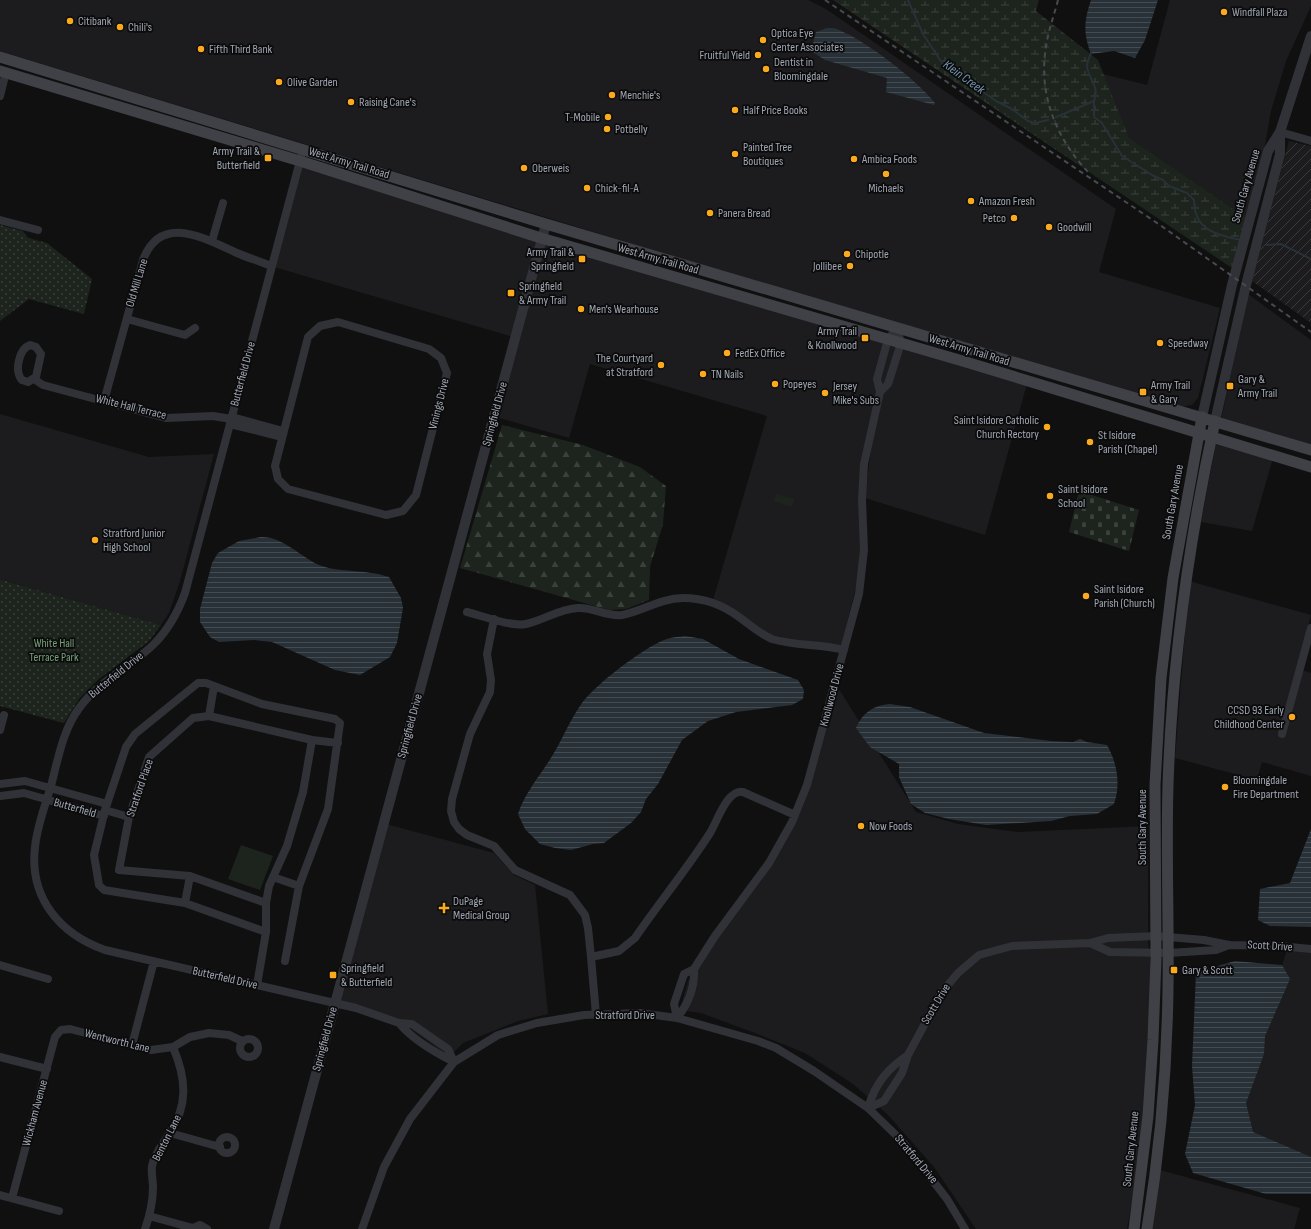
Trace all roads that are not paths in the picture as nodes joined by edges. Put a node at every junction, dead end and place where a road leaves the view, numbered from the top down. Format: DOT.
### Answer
graph roads {
  1 [pos="1311,36"];
  2 [pos="3,65"];
  3 [pos="0,96"];
  4 [pos="150,102"];
  5 [pos="145,114"];
  6 [pos="1280,132"];
  7 [pos="1311,140"];
  8 [pos="303,149"];
  9 [pos="300,161"];
  10 [pos="223,203"];
  11 [pos="0,220"];
  12 [pos="546,224"];
  13 [pos="38,230"];
  14 [pos="541,238"];
  15 [pos="212,241"];
  16 [pos="271,266"];
  17 [pos="127,319"];
  18 [pos="195,328"];
  19 [pos="897,328"];
  20 [pos="888,339"];
  21 [pos="901,343"];
  22 [pos="34,379"];
  23 [pos="880,392"];
  24 [pos="104,401"];
  25 [pos="1202,417"];
  26 [pos="231,420"];
  27 [pos="1215,421"];
  28 [pos="282,434"];
  29 [pos="1198,434"];
  30 [pos="1211,438"];
  31 [pos="1311,450"];
  32 [pos="1311,467"];
  33 [pos="467,612"];
  34 [pos="494,619"];
  35 [pos="1311,628"];
  36 [pos="844,650"];
  37 [pos="214,686"];
  38 [pos="4,715"];
  39 [pos="209,716"];
  40 [pos="0,730"];
  41 [pos="1282,734"];
  42 [pos="312,740"];
  43 [pos="338,743"];
  44 [pos="1156,772"];
  45 [pos="1168,772"];
  46 [pos="0,784"];
  47 [pos="50,788"];
  48 [pos="0,796"];
  49 [pos="47,800"];
  50 [pos="105,810"];
  51 [pos="795,815"];
  52 [pos="129,817"];
  53 [pos="190,876"];
  54 [pos="273,877"];
  55 [pos="299,886"];
  56 [pos="184,903"];
  57 [pos="266,903"];
  58 [pos="266,932"];
  59 [pos="1156,936"];
  60 [pos="1168,937"];
  61 [pos="1090,943"];
  62 [pos="1228,945"];
  63 [pos="1311,949"];
  64 [pos="1156,953"];
  65 [pos="1168,953"];
  66 [pos="591,957"];
  67 [pos="154,961"];
  68 [pos="285,961"];
  69 [pos="0,965"];
  70 [pos="694,969"];
  71 [pos="48,979"];
  72 [pos="257,985"];
  73 [pos="334,1004"];
  74 [pos="596,1015"];
  75 [pos="677,1018"];
  76 [pos="61,1030"];
  77 [pos="242,1041"];
  78 [pos="132,1045"];
  79 [pos="173,1047"];
  80 [pos="908,1055"];
  81 [pos="0,1057"];
  82 [pos="454,1062"];
  83 [pos="47,1069"];
  84 [pos="868,1108"];
  85 [pos="170,1133"];
  86 [pos="220,1147"];
  87 [pos="0,1195"];
  88 [pos="12,1198"];
  89 [pos="59,1211"];
  90 [pos="149,1216"];
  91 [pos="145,1229"];
  92 [pos="193,1229"];
  93 [pos="206,1229"];
  94 [pos="274,1229"];
  95 [pos="362,1229"];
  96 [pos="965,1229"];
  97 [pos="1134,1229"];
  98 [pos="1147,1229"];
  1 -- 6 [label="street"];
  2 -- 3 [label="street"];
  2 -- 4 [label="main road, West Army Trail Road"];
  2 -- 5 [label="main road, West Army Trail Road"];
  4 -- 5 [label="main road"];
  4 -- 8 [label="main road, West Army Trail Road"];
  5 -- 9 [label="main road, West Army Trail Road"];
  6 -- 7 [label="street"];
  6 -- 25 [label="street, South Gary Avenue"];
  6 -- 27 [label="street, South Gary Avenue"];
  8 -- 9 [label="street, Butterfield Drive"];
  8 -- 12 [label="main road, West Army Trail Road"];
  9 -- 14 [label="main road, West Army Trail Road"];
  9 -- 16 [label="street, Butterfield Drive"];
  10 -- 15 [label="street"];
  11 -- 13 [label="street"];
  12 -- 14 [label="street, Springfield Drive"];
  12 -- 19 [label="main road, West Army Trail Road"];
  14 -- 20 [label="main road, West Army Trail Road"];
  14 -- 73 [label="street, Springfield Drive"];
  15 -- 16 [label="street, Old Mill Lane"];
  15 -- 17 [label="street, Old Mill Lane"];
  16 -- 26 [label="street, Butterfield Drive"];
  17 -- 18 [label="street"];
  17 -- 24 [label="street, Old Mill Lane"];
  19 -- 20 [label="street, Knollwood Drive"];
  19 -- 21 [label="street"];
  19 -- 25 [label="main road, West Army Trail Road"];
  20 -- 21 [label="main road, West Army Trail Road"];
  20 -- 23 [label="street, Knollwood Drive"];
  21 -- 23 [label="street, Knollwood Drive"];
  21 -- 29 [label="main road, West Army Trail Road"];
  22 -- 24 [label="street, White Hall Terrace"];
  23 -- 36 [label="street, Knollwood Drive"];
  24 -- 26 [label="street, White Hall Terrace"];
  25 -- 27 [label="main road, West Army Trail Road"];
  25 -- 29 [label="main road, South Gary Avenue"];
  26 -- 28 [label="street"];
  26 -- 47 [label="street, Butterfield Drive"];
  27 -- 30 [label="main road, South Gary Avenue"];
  27 -- 31 [label="main road, West Army Trail Road"];
  28 -- 28 [label="street, Vinings Drive"];
  29 -- 30 [label="main road, West Army Trail Road"];
  29 -- 44 [label="main road, South Gary Avenue"];
  30 -- 32 [label="main road, West Army Trail Road"];
  30 -- 45 [label="main road, South Gary Avenue"];
  33 -- 34 [label="street"];
  34 -- 36 [label="street"];
  34 -- 66 [label="street"];
  35 -- 41 [label="street"];
  36 -- 51 [label="street, Knollwood Drive"];
  37 -- 39 [label="street"];
  37 -- 43 [label="street"];
  37 -- 50 [label="street"];
  38 -- 40 [label="street"];
  39 -- 42 [label="street, Stratford Place"];
  39 -- 52 [label="street, Stratford Place"];
  42 -- 43 [label="street, Stratford Place"];
  42 -- 54 [label="street"];
  43 -- 55 [label="street"];
  44 -- 45 [label="main road"];
  44 -- 59 [label="main road, South Gary Avenue"];
  45 -- 60 [label="main road, South Gary Avenue"];
  46 -- 47 [label="street, Butterfield"];
  47 -- 49 [label="street, Butterfield Drive"];
  47 -- 50 [label="street, Butterfield"];
  48 -- 49 [label="street, Butterfield"];
  49 -- 50 [label="street, Butterfield"];
  49 -- 67 [label="street, Butterfield Drive"];
  50 -- 52 [label="street, Butterfield"];
  50 -- 56 [label="street"];
  51 -- 66 [label="street"];
  51 -- 70 [label="street, Knollwood Drive"];
  52 -- 53 [label="street, Stratford Place"];
  53 -- 56 [label="street"];
  53 -- 57 [label="street, Stratford Place"];
  54 -- 55 [label="street"];
  54 -- 57 [label="street"];
  55 -- 68 [label="street"];
  56 -- 58 [label="street"];
  57 -- 58 [label="street"];
  58 -- 72 [label="street"];
  59 -- 60 [label="street, Scott Drive"];
  59 -- 61 [label="street, Scott Drive"];
  59 -- 64 [label="main road, South Gary Avenue"];
  60 -- 62 [label="street, Scott Drive"];
  60 -- 65 [label="main road, South Gary Avenue"];
  61 -- 64 [label="street, Scott Drive"];
  61 -- 80 [label="street, Scott Drive"];
  62 -- 63 [label="street, Scott Drive"];
  62 -- 65 [label="street, Scott Drive"];
  64 -- 65 [label="street, Scott Drive"];
  64 -- 97 [label="main road, South Gary Avenue"];
  65 -- 98 [label="main road, South Gary Avenue"];
  66 -- 74 [label="street"];
  67 -- 72 [label="street, Butterfield Drive"];
  67 -- 78 [label="street"];
  69 -- 71 [label="street"];
  70 -- 75 [label="street, Knollwood Drive"];
  70 -- 75 [label="street, Knollwood Drive"];
  72 -- 73 [label="street, Butterfield Drive"];
  73 -- 82 [label="street, Butterfield Drive"];
  73 -- 94 [label="street, Springfield Drive"];
  74 -- 75 [label="street, Stratford Drive"];
  74 -- 82 [label="street, Stratford Drive"];
  75 -- 84 [label="street, Stratford Drive"];
  76 -- 78 [label="street, Wentworth Lane"];
  76 -- 83 [label="street, Wickham Avenue"];
  77 -- 79 [label="street"];
  78 -- 79 [label="street, Wentworth Lane"];
  79 -- 85 [label="street, Benton Lane"];
  80 -- 84 [label="street, Scott Drive"];
  80 -- 84 [label="street, Scott Drive"];
  81 -- 83 [label="street"];
  82 -- 95 [label="street, Stratford Drive"];
  83 -- 88 [label="street, Wickham Avenue"];
  84 -- 96 [label="street, Stratford Drive"];
  85 -- 86 [label="street"];
  85 -- 90 [label="street, Benton Lane"];
  87 -- 88 [label="street"];
  88 -- 89 [label="street"];
  90 -- 91 [label="street, Benton Lane"];
  90 -- 92 [label="street"];
  92 -- 93 [label="street"];
}
